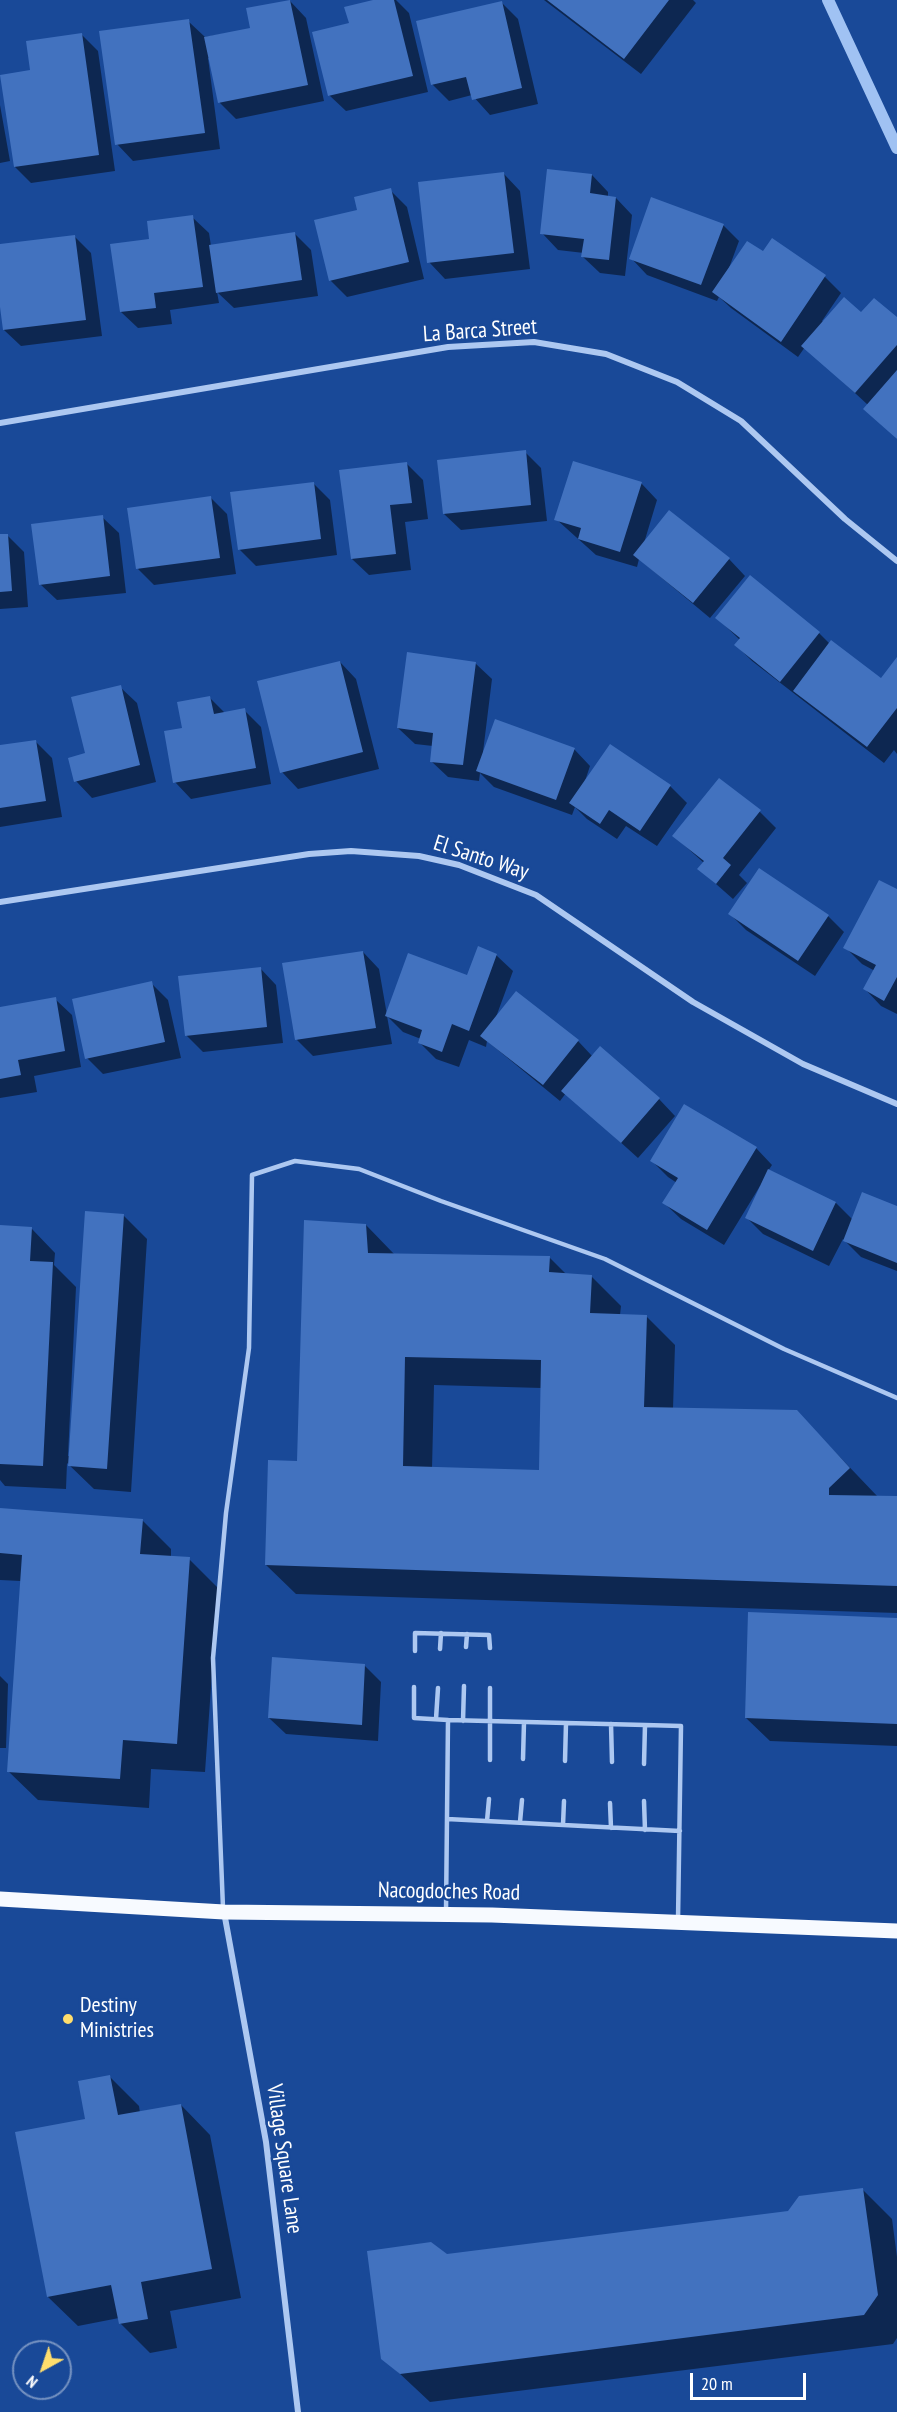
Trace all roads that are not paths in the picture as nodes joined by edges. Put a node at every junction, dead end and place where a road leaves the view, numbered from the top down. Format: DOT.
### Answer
graph roads {
  1 [pos="0,423"];
  2 [pos="897,561"];
  3 [pos="0,902"];
  4 [pos="897,1104"];
  5 [pos="897,1398"];
  6 [pos="441,1633"];
  7 [pos="467,1634"];
  8 [pos="466,1647"];
  9 [pos="490,1648"];
  10 [pos="440,1649"];
  11 [pos="415,1651"];
  12 [pos="464,1686"];
  13 [pos="414,1687"];
  14 [pos="438,1688"];
  15 [pos="490,1688"];
  16 [pos="436,1719"];
  17 [pos="448,1720"];
  18 [pos="463,1721"];
  19 [pos="490,1721"];
  20 [pos="524,1722"];
  21 [pos="566,1723"];
  22 [pos="611,1724"];
  23 [pos="645,1725"];
  24 [pos="523,1759"];
  25 [pos="490,1760"];
  26 [pos="565,1761"];
  27 [pos="612,1762"];
  28 [pos="644,1764"];
  29 [pos="489,1799"];
  30 [pos="522,1800"];
  31 [pos="564,1801"];
  32 [pos="644,1801"];
  33 [pos="610,1803"];
  34 [pos="447,1819"];
  35 [pos="487,1821"];
  36 [pos="520,1822"];
  37 [pos="563,1825"];
  38 [pos="611,1828"];
  39 [pos="645,1830"];
  40 [pos="680,1831"];
  41 [pos="0,1899"];
  42 [pos="224,1912"];
  43 [pos="446,1914"];
  44 [pos="678,1922"];
  45 [pos="897,1931"];
  46 [pos="298,2412"];
  1 -- 2 [label="street, La Barca Street"];
  3 -- 4 [label="street, El Santo Way"];
  5 -- 42 [label="lane"];
  6 -- 7 [label="lane"];
  6 -- 10 [label="lane"];
  6 -- 11 [label="lane"];
  7 -- 8 [label="lane"];
  7 -- 9 [label="lane"];
  12 -- 18 [label="lane"];
  13 -- 16 [label="lane"];
  14 -- 16 [label="lane"];
  15 -- 19 [label="lane"];
  16 -- 17 [label="lane"];
  17 -- 18 [label="lane"];
  17 -- 34 [label="lane"];
  18 -- 19 [label="lane"];
  19 -- 20 [label="lane"];
  19 -- 25 [label="lane"];
  20 -- 21 [label="lane"];
  20 -- 24 [label="lane"];
  21 -- 22 [label="lane"];
  21 -- 26 [label="lane"];
  22 -- 23 [label="lane"];
  22 -- 27 [label="lane"];
  23 -- 28 [label="lane"];
  23 -- 40 [label="lane"];
  29 -- 35 [label="lane"];
  30 -- 36 [label="lane"];
  31 -- 37 [label="lane"];
  32 -- 39 [label="lane"];
  33 -- 38 [label="lane"];
  34 -- 35 [label="lane"];
  34 -- 43 [label="lane"];
  35 -- 36 [label="lane"];
  36 -- 37 [label="lane"];
  37 -- 38 [label="lane"];
  38 -- 39 [label="lane"];
  39 -- 40 [label="lane"];
  40 -- 44 [label="lane"];
  41 -- 42 [label="main road, Nacogdoches Road"];
  42 -- 43 [label="main road, Nacogdoches Road"];
  42 -- 46 [label="street, Village Square Lane"];
  43 -- 44 [label="main road, Nacogdoches Road"];
  44 -- 45 [label="main road, Nacogdoches Road"];
}
